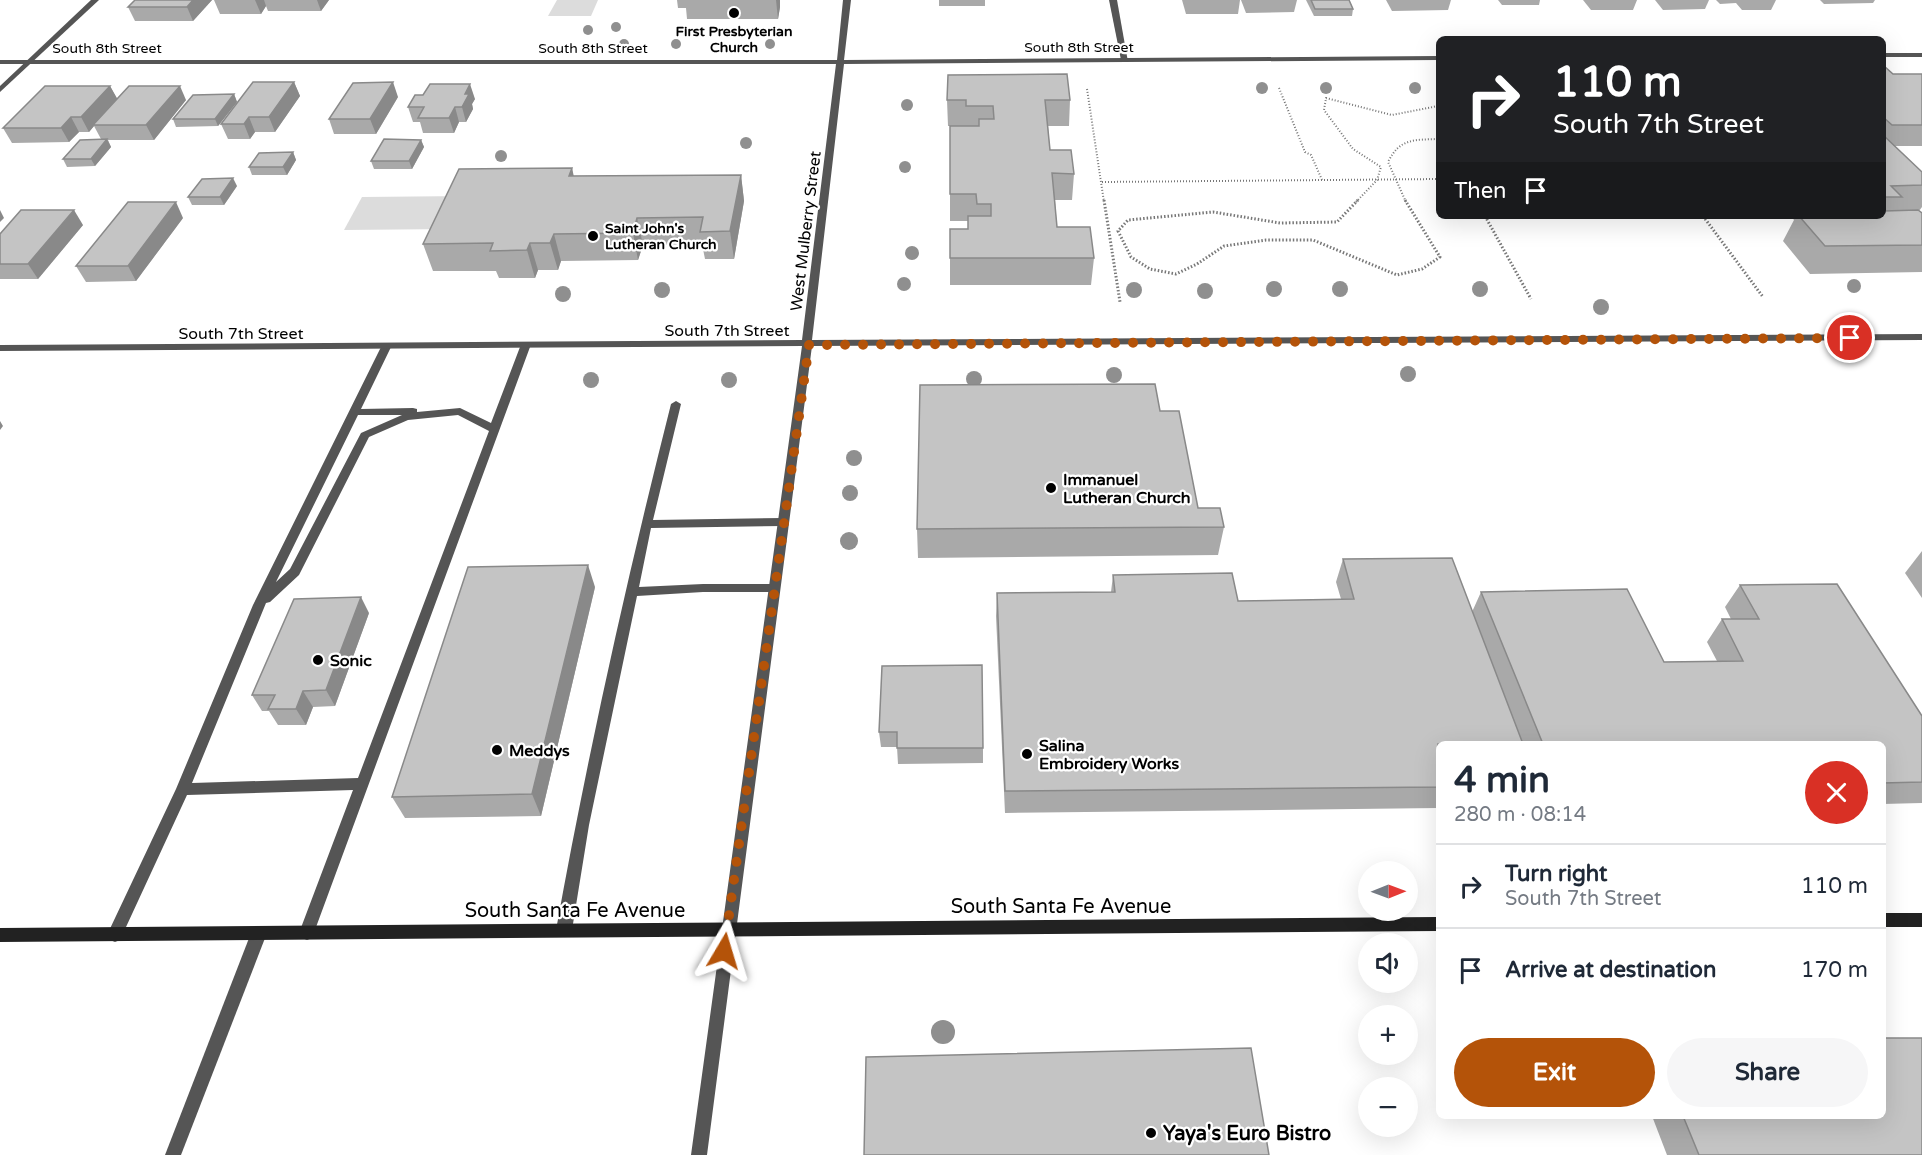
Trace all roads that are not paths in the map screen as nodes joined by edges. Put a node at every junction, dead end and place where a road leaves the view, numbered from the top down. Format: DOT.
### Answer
graph roads {
  1 [pos="95,0"];
  2 [pos="847,0"];
  3 [pos="1113,0"];
  4 [pos="1886,55"];
  5 [pos="1922,55"];
  6 [pos="1436,58"];
  7 [pos="1125,60"];
  8 [pos="0,62"];
  9 [pos="29,62"];
  10 [pos="841,62"];
  11 [pos="0,90"];
  12 [pos="1922,337"];
  13 [pos="809,345"];
  14 [pos="386,347"];
  15 [pos="525,347"];
  16 [pos="0,348"];
  17 [pos="676,404"];
  18 [pos="460,411"];
  19 [pos="356,412"];
  20 [pos="494,429"];
  21 [pos="783,522"];
  22 [pos="646,524"];
  23 [pos="774,588"];
  24 [pos="632,592"];
  25 [pos="259,606"];
  26 [pos="362,784"];
  27 [pos="183,789"];
  28 [pos="1886,920"];
  29 [pos="1922,920"];
  30 [pos="1436,924"];
  31 [pos="727,929"];
  32 [pos="564,930"];
  33 [pos="259,933"];
  34 [pos="307,933"];
  35 [pos="0,935"];
  36 [pos="115,935"];
  37 [pos="173,1155"];
  38 [pos="699,1155"];
  1 -- 9 [label="street"];
  2 -- 10 [label="street, West Mulberry Street"];
  3 -- 7 [label="street"];
  4 -- 5 [label="street"];
  6 -- 7 [label="street, South 8th Street"];
  7 -- 10 [label="street, South 8th Street"];
  8 -- 9 [label="street, South 8th Street"];
  9 -- 10 [label="street, South 8th Street"];
  9 -- 11 [label="street"];
  10 -- 13 [label="street, West Mulberry Street"];
  12 -- 13 [label="street, South 7th Street"];
  13 -- 15 [label="street, South 7th Street"];
  13 -- 21 [label="street, West Mulberry Street"];
  14 -- 15 [label="street, South 7th Street"];
  14 -- 16 [label="street, South 7th Street"];
  14 -- 19 [label="street"];
  15 -- 20 [label="street"];
  17 -- 22 [label="street"];
  18 -- 19 [label="street"];
  18 -- 20 [label="street"];
  18 -- 25 [label="street"];
  19 -- 25 [label="street"];
  20 -- 26 [label="street"];
  21 -- 22 [label="street"];
  21 -- 23 [label="street, West Mulberry Street"];
  22 -- 24 [label="street"];
  23 -- 24 [label="street"];
  23 -- 31 [label="street, West Mulberry Street"];
  24 -- 32 [label="street"];
  25 -- 27 [label="street"];
  26 -- 27 [label="street"];
  26 -- 34 [label="street"];
  27 -- 36 [label="street"];
  28 -- 29 [label="main road"];
  30 -- 31 [label="main road, South Santa Fe Avenue"];
  31 -- 32 [label="main road, South Santa Fe Avenue"];
  31 -- 38 [label="street, West Mulberry Street"];
  32 -- 34 [label="main road, South Santa Fe Avenue"];
  33 -- 34 [label="main road, South Santa Fe Avenue"];
  33 -- 36 [label="main road, South Santa Fe Avenue"];
  33 -- 37 [label="street"];
  35 -- 36 [label="main road, South Santa Fe Avenue"];
}
